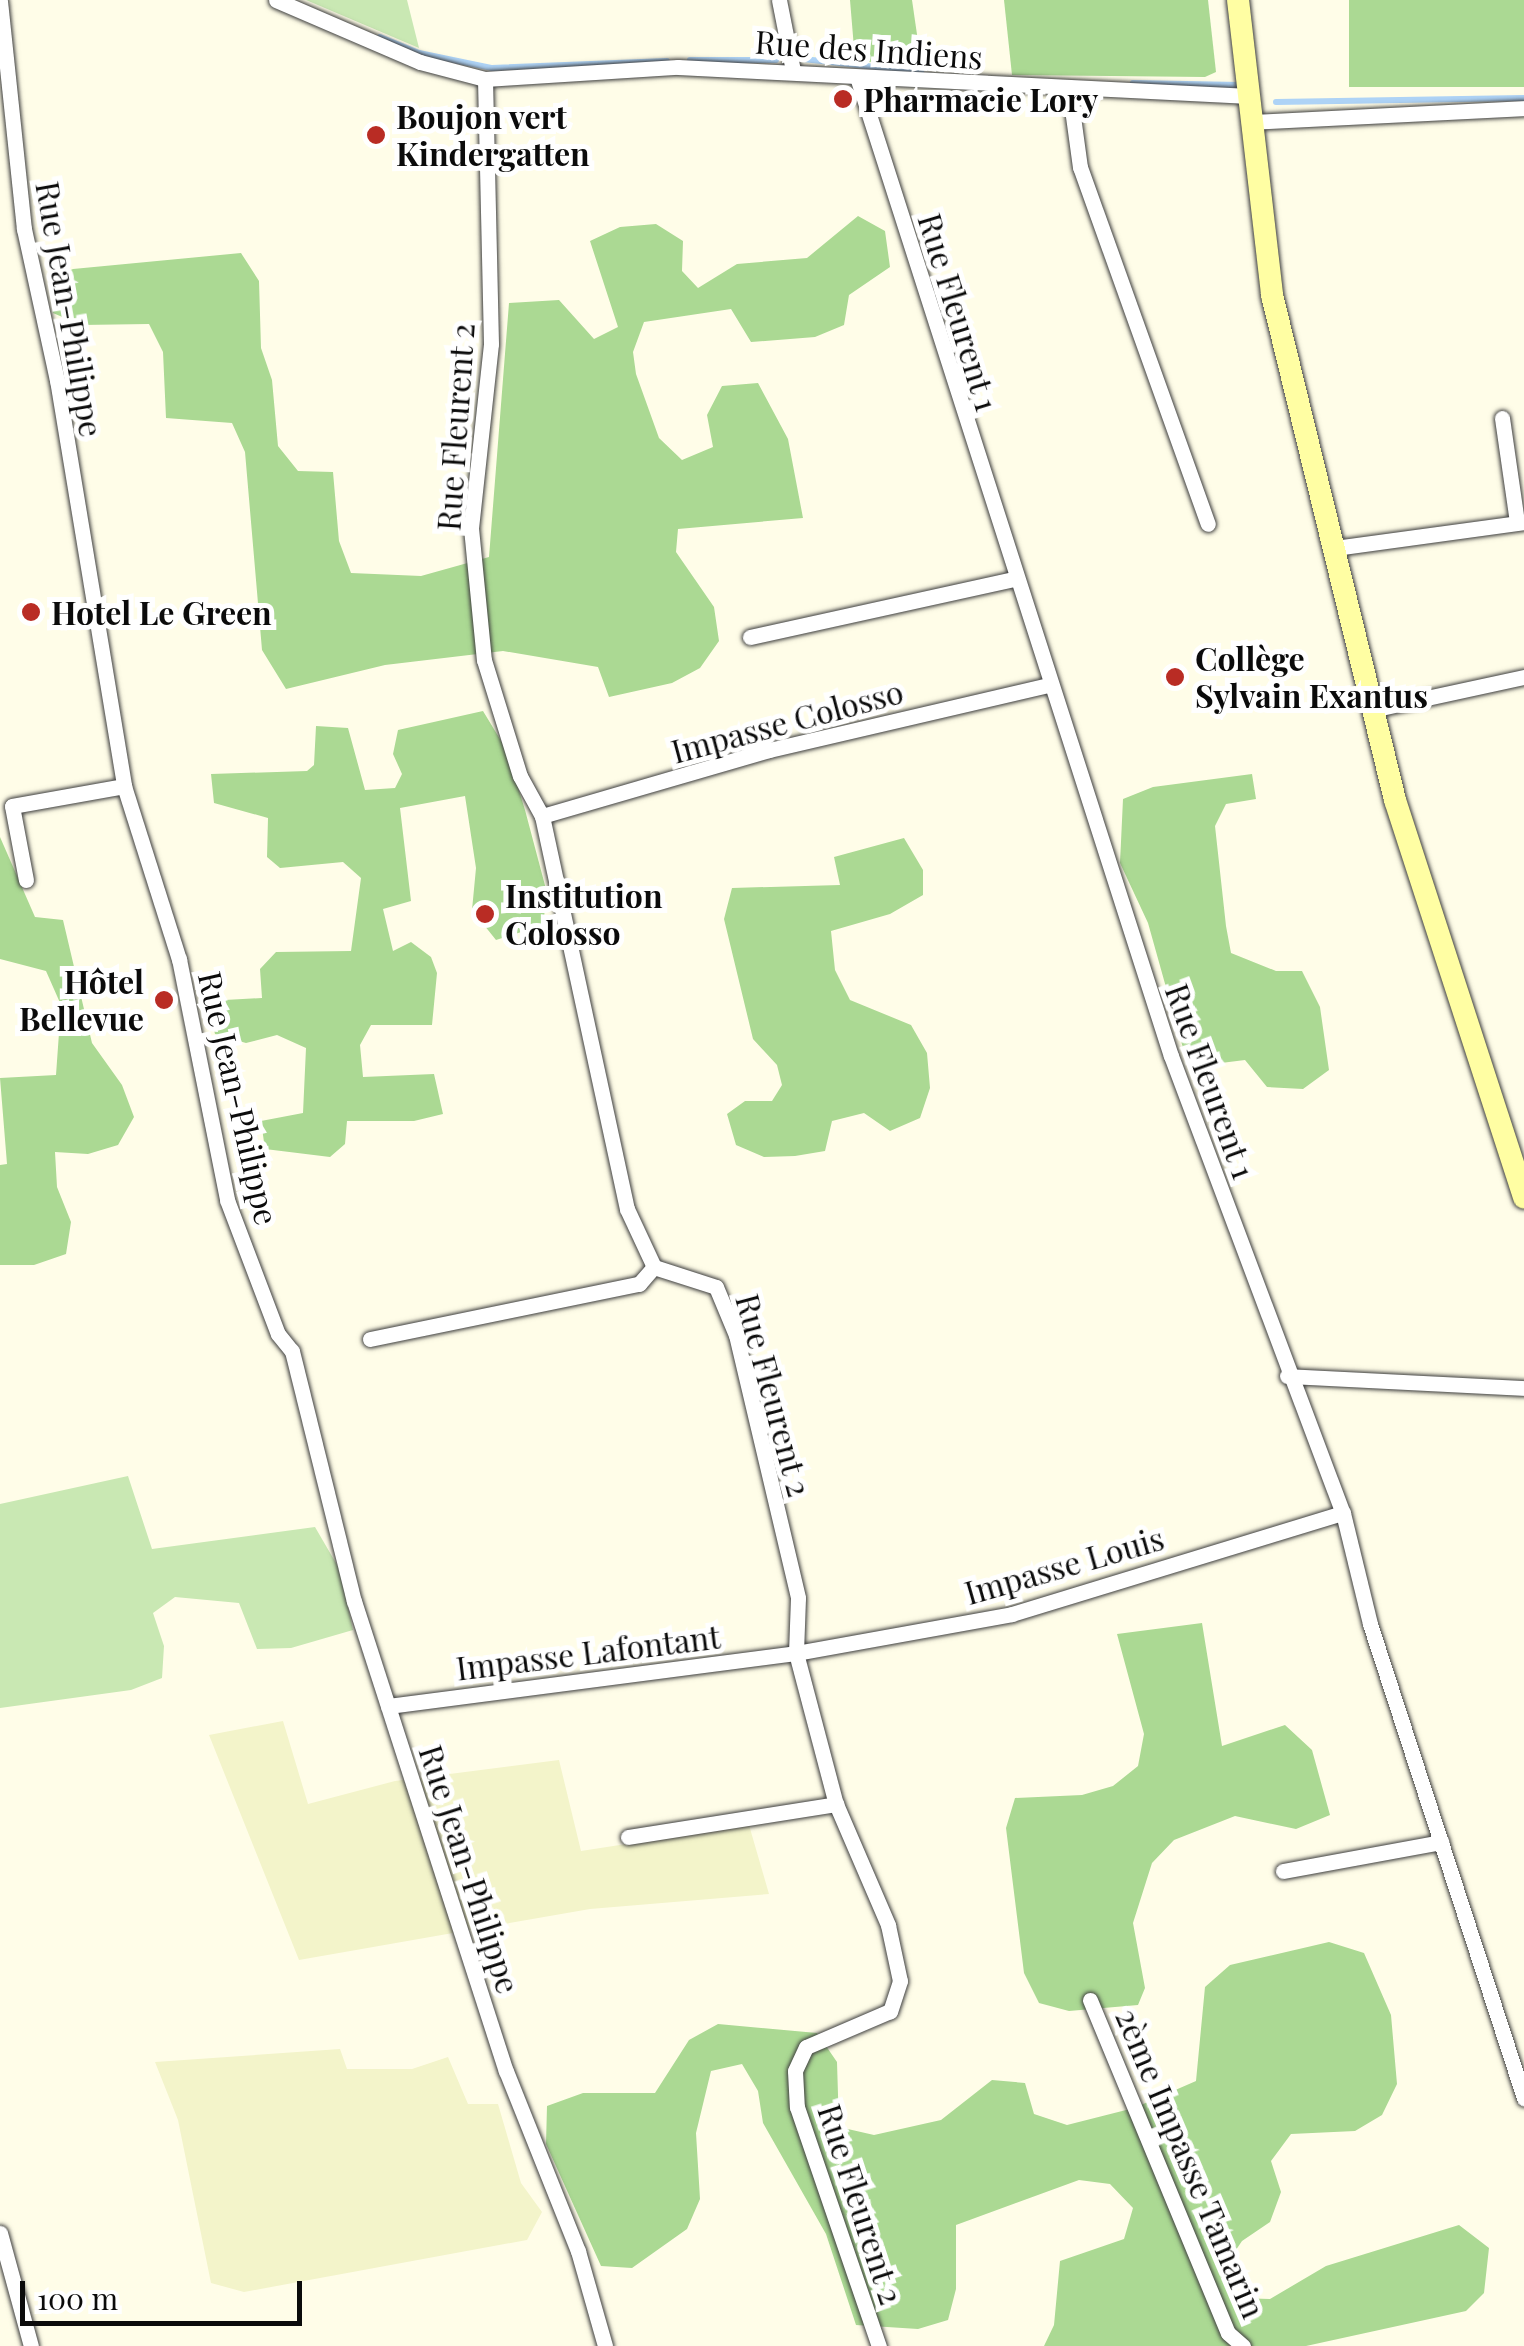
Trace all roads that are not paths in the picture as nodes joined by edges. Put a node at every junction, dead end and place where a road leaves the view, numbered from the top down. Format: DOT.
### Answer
graph roads {
  1 [pos="276,0"];
  2 [pos="779,0"];
  3 [pos="1238,0"];
  4 [pos="0,1"];
  5 [pos="793,71"];
  6 [pos="857,77"];
  7 [pos="486,79"];
  8 [pos="1069,88"];
  9 [pos="1249,96"];
  10 [pos="1524,108"];
  11 [pos="1251,122"];
  12 [pos="1502,418"];
  13 [pos="1521,522"];
  14 [pos="1208,524"];
  15 [pos="1334,548"];
  16 [pos="1014,579"];
  17 [pos="750,637"];
  18 [pos="1524,677"];
  19 [pos="1048,685"];
  20 [pos="1371,710"];
  21 [pos="124,786"];
  22 [pos="542,816"];
  23 [pos="26,880"];
  24 [pos="1524,1198"];
  25 [pos="654,1267"];
  26 [pos="370,1339"];
  27 [pos="1287,1376"];
  28 [pos="1524,1388"];
  29 [pos="1343,1514"];
  30 [pos="796,1653"];
  31 [pos="388,1706"];
  32 [pos="836,1804"];
  33 [pos="628,1837"];
  34 [pos="1440,1842"];
  35 [pos="1283,1871"];
  36 [pos="1090,2000"];
  37 [pos="1524,2099"];
  38 [pos="0,2233"];
  39 [pos="32,2346"];
  40 [pos="605,2346"];
  41 [pos="879,2346"];
  42 [pos="1244,2346"];
  1 -- 7 [label="street, Rue des Indiens"];
  2 -- 5 [label="street"];
  3 -- 9 [label="main road"];
  4 -- 21 [label="street, Rue Jean-Philippe"];
  5 -- 6 [label="street, Rue des Indiens"];
  5 -- 7 [label="street, Rue des Indiens"];
  6 -- 8 [label="street, Rue des Indiens"];
  6 -- 16 [label="street, Rue Fleurent 1"];
  7 -- 22 [label="street, Rue Fleurent 2"];
  8 -- 9 [label="street, Rue des Indiens"];
  8 -- 14 [label="street"];
  9 -- 11 [label="main road"];
  10 -- 11 [label="street"];
  11 -- 15 [label="main road"];
  12 -- 13 [label="street"];
  13 -- 15 [label="street"];
  15 -- 20 [label="main road"];
  16 -- 17 [label="street"];
  16 -- 19 [label="street, Rue Fleurent 1"];
  18 -- 20 [label="street"];
  19 -- 22 [label="street, Impasse Colosso"];
  19 -- 27 [label="street, Rue Fleurent 1"];
  20 -- 24 [label="main road"];
  21 -- 23 [label="street"];
  21 -- 31 [label="street, Rue Jean-Philippe"];
  22 -- 25 [label="street, Rue Fleurent 2"];
  25 -- 26 [label="street"];
  25 -- 30 [label="street, Rue Fleurent 2"];
  27 -- 28 [label="street"];
  27 -- 29 [label="street, Rue Fleurent 1"];
  29 -- 30 [label="street, Impasse Louis"];
  29 -- 34 [label="street, Rue Fleurent 1"];
  30 -- 31 [label="street, Impasse Lafontant"];
  30 -- 32 [label="street, Rue Fleurent 2"];
  31 -- 40 [label="street, Rue Jean-Philippe"];
  32 -- 33 [label="street"];
  32 -- 41 [label="street, Rue Fleurent 2"];
  34 -- 35 [label="street"];
  34 -- 37 [label="street, Rue Fleurent 1"];
  36 -- 42 [label="street, 2ème Impasse Tamarin"];
  38 -- 39 [label="street"];
}
